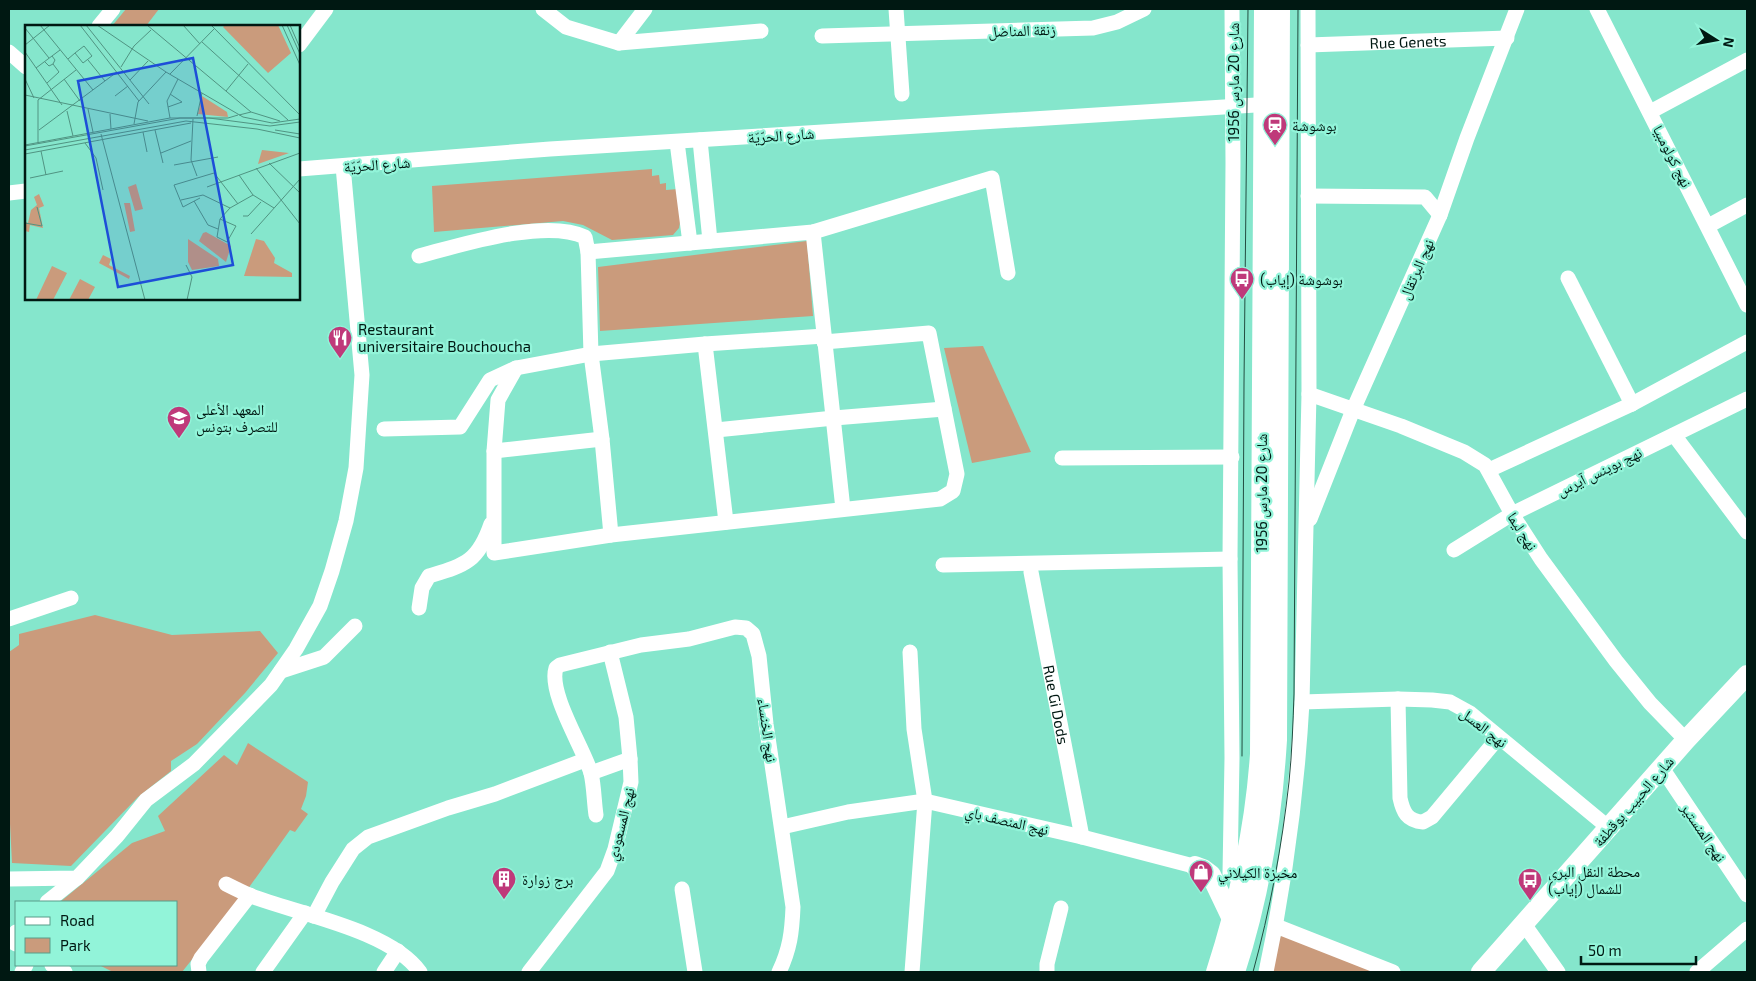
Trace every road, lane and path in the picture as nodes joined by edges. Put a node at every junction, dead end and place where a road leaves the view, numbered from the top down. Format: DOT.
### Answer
graph roads {
  1 [pos="113,9"];
  2 [pos="326,9"];
  3 [pos="543,9"];
  4 [pos="645,9"];
  5 [pos="896,9"];
  6 [pos="1144,9"];
  7 [pos="1232,9"];
  8 [pos="1264,9"];
  9 [pos="1280,9"];
  10 [pos="1308,9"];
  11 [pos="1517,9"];
  12 [pos="1597,9"];
  13 [pos="100,25"];
  14 [pos="761,31"];
  15 [pos="897,34"];
  16 [pos="822,36"];
  17 [pos="1507,38"];
  18 [pos="619,43"];
  19 [pos="300,44"];
  20 [pos="1308,45"];
  21 [pos="9,52"];
  22 [pos="1747,60"];
  23 [pos="25,66"];
  24 [pos="902,94"];
  25 [pos="1272,104"];
  26 [pos="1232,106"];
  27 [pos="1650,112"];
  28 [pos="700,140"];
  29 [pos="677,142"];
  30 [pos="343,166"];
  31 [pos="300,169"];
  32 [pos="25,191"];
  33 [pos="9,193"];
  34 [pos="1308,196"];
  35 [pos="1747,205"];
  36 [pos="1440,215"];
  37 [pos="1708,226"];
  38 [pos="814,232"];
  39 [pos="710,241"];
  40 [pos="690,243"];
  41 [pos="588,252"];
  42 [pos="419,256"];
  43 [pos="1008,273"];
  44 [pos="1568,278"];
  45 [pos="1747,304"];
  46 [pos="824,339"];
  47 [pos="1747,342"];
  48 [pos="705,344"];
  49 [pos="591,354"];
  50 [pos="516,368"];
  51 [pos="1309,394"];
  52 [pos="1747,399"];
  53 [pos="1632,404"];
  54 [pos="944,409"];
  55 [pos="1353,410"];
  56 [pos="834,418"];
  57 [pos="384,429"];
  58 [pos="716,430"];
  59 [pos="1674,434"];
  60 [pos="602,439"];
  61 [pos="494,451"];
  62 [pos="1232,457"];
  63 [pos="1062,458"];
  64 [pos="1489,470"];
  65 [pos="843,509"];
  66 [pos="494,513"];
  67 [pos="1512,514"];
  68 [pos="726,522"];
  69 [pos="1307,528"];
  70 [pos="1747,532"];
  71 [pos="611,536"];
  72 [pos="1454,550"];
  73 [pos="1230,559"];
  74 [pos="943,565"];
  75 [pos="1031,572"];
  76 [pos="72,598"];
  77 [pos="419,608"];
  78 [pos="9,619"];
  79 [pos="355,626"];
  80 [pos="610,652"];
  81 [pos="910,652"];
  82 [pos="281,671"];
  83 [pos="1747,675"];
  84 [pos="1398,698"];
  85 [pos="1302,702"];
  86 [pos="1498,738"];
  87 [pos="1686,740"];
  88 [pos="630,759"];
  89 [pos="588,766"];
  90 [pos="1662,768"];
  91 [pos="925,801"];
  92 [pos="596,815"];
  93 [pos="782,827"];
  94 [pos="1609,828"];
  95 [pos="1082,837"];
  96 [pos="1195,866"];
  97 [pos="77,878"];
  98 [pos="1244,878"];
  99 [pos="9,879"];
  100 [pos="226,884"];
  101 [pos="682,889"];
  102 [pos="250,895"];
  103 [pos="1747,896"];
  104 [pos="48,901"];
  105 [pos="1060,908"];
  106 [pos="310,915"];
  107 [pos="1232,919"];
  108 [pos="1524,924"];
  109 [pos="1276,926"];
  110 [pos="1747,929"];
  111 [pos="15,934"];
  112 [pos="15,943"];
  113 [pos="398,951"];
  114 [pos="54,966"];
  115 [pos="65,972"];
  116 [pos="200,972"];
  117 [pos="263,972"];
  118 [pos="384,972"];
  119 [pos="420,972"];
  120 [pos="529,972"];
  121 [pos="695,972"];
  122 [pos="780,972"];
  123 [pos="912,972"];
  124 [pos="1047,972"];
  125 [pos="1216,972"];
  126 [pos="1236,972"];
  127 [pos="1266,972"];
  128 [pos="1393,972"];
  129 [pos="1481,972"];
  130 [pos="1558,972"];
  131 [pos="1697,972"];
  1 -- 13 [label="street"];
  2 -- 19 [label="street"];
  3 -- 18 [label="street"];
  4 -- 18 [label="street"];
  5 -- 15 [label="street"];
  6 -- 15 [label="street, زنقة المناضل"];
  7 -- 26 [label="street, شارع 20 مارس 1956"];
  8 -- 25 [label="main road, شارع 20 مارس 1956"];
  9 -- 25 [label="main road, شارع 20 مارس 1956"];
  10 -- 20 [label="street"];
  11 -- 17 [label="street, نهج البرتقال"];
  12 -- 27 [label="street, نهج كولومبيا"];
  14 -- 18 [label="street"];
  15 -- 16 [label="street, زنقة المناضل"];
  15 -- 24 [label="street"];
  17 -- 20 [label="street, Rue Genets"];
  17 -- 36 [label="street, نهج البرتقال"];
  20 -- 34 [label="street"];
  21 -- 23 [label="street"];
  22 -- 27 [label="street"];
  25 -- 26 [label="street, شارع الحرّيّة"];
  25 -- 98 [label="main road, شارع 20 مارس 1956"];
  26 -- 28 [label="street, شارع الحرّيّة"];
  26 -- 62 [label="street, شارع 20 مارس 1956"];
  27 -- 37 [label="street, نهج كولومبيا"];
  28 -- 29 [label="street, شارع الحرّيّة"];
  28 -- 39 [label="street"];
  29 -- 30 [label="street, شارع الحرّيّة"];
  29 -- 40 [label="street"];
  30 -- 31 [label="street, شارع الحرّيّة"];
  30 -- 82 [label="street"];
  32 -- 33 [label="street"];
  34 -- 36 [label="street"];
  34 -- 51 [label="street"];
  35 -- 37 [label="street"];
  36 -- 55 [label="street, نهج البرتقال"];
  37 -- 45 [label="street, نهج كولومبيا"];
  38 -- 39 [label="street"];
  38 -- 43 [label="street"];
  38 -- 46 [label="street"];
  39 -- 40 [label="street"];
  40 -- 41 [label="street"];
  41 -- 42 [label="street"];
  41 -- 49 [label="street"];
  44 -- 53 [label="street"];
  46 -- 48 [label="street"];
  46 -- 54 [label="street"];
  46 -- 56 [label="street"];
  47 -- 53 [label="street"];
  48 -- 49 [label="street"];
  48 -- 58 [label="street"];
  49 -- 50 [label="street"];
  49 -- 60 [label="street"];
  50 -- 57 [label="street"];
  50 -- 61 [label="street"];
  51 -- 55 [label="street, نهج ليما"];
  51 -- 69 [label="street"];
  52 -- 59 [label="street, نهج بوينس آيرس"];
  53 -- 64 [label="street"];
  54 -- 56 [label="street"];
  54 -- 65 [label="street"];
  55 -- 64 [label="street, نهج ليما"];
  55 -- 69 [label="street, نهج البرتقال"];
  56 -- 58 [label="street"];
  56 -- 65 [label="street"];
  58 -- 68 [label="street"];
  59 -- 67 [label="street, نهج بوينس آيرس"];
  59 -- 70 [label="street"];
  60 -- 61 [label="street"];
  60 -- 71 [label="street"];
  61 -- 66 [label="street"];
  62 -- 63 [label="street"];
  62 -- 73 [label="street, شارع 20 مارس 1956"];
  64 -- 67 [label="street, نهج ليما"];
  65 -- 68 [label="street"];
  66 -- 71 [label="street"];
  66 -- 77 [label="street"];
  67 -- 72 [label="street, نهج بوينس آيرس"];
  67 -- 87 [label="street, نهج ليما"];
  68 -- 71 [label="street"];
  69 -- 85 [label="street"];
  73 -- 74 [label="street"];
  73 -- 98 [label="street, شارع 20 مارس 1956"];
  75 -- 95 [label="street, Rue Gi Dods"];
  76 -- 78 [label="street"];
  79 -- 82 [label="street"];
  80 -- 88 [label="street, نهج المسعودي"];
  80 -- 89 [label="street"];
  80 -- 93 [label="street, نهج الخنساء"];
  81 -- 91 [label="street"];
  82 -- 97 [label="street"];
  83 -- 87 [label="main road, شارع الحبيب بوقطفة"];
  84 -- 85 [label="street, نهج العسل"];
  84 -- 86 [label="street, نهج العسل"];
  84 -- 86 [label="street"];
  85 -- 109 [label="street"];
  86 -- 94 [label="street, نهج العسل"];
  87 -- 90 [label="main road, شارع الحبيب بوقطفة"];
  88 -- 89 [label="street"];
  88 -- 120 [label="street, نهج المسعودي"];
  89 -- 92 [label="street"];
  89 -- 106 [label="street"];
  90 -- 94 [label="main road, شارع الحبيب بوقطفة"];
  90 -- 103 [label="street, نهج المنستير"];
  91 -- 93 [label="street, نهج المنصف باي"];
  91 -- 95 [label="street, نهج المنصف باي"];
  91 -- 123 [label="street"];
  93 -- 122 [label="street, نهج الخنساء"];
  94 -- 108 [label="main road, شارع الحبيب بوقطفة"];
  95 -- 96 [label="street, نهج المنصف باي"];
  96 -- 98 [label="street, نهج المنصف باي"];
  96 -- 107 [label="main road"];
  97 -- 99 [label="street"];
  97 -- 104 [label="street"];
  98 -- 107 [label="main road, شارع 20 مارس 1956"];
  98 -- 126 [label="main road, شارع 20 مارس 1956"];
  100 -- 102 [label="street"];
  101 -- 121 [label="street"];
  102 -- 106 [label="street"];
  102 -- 116 [label="street"];
  105 -- 124 [label="street"];
  106 -- 113 [label="street"];
  106 -- 117 [label="street"];
  107 -- 125 [label="main road, شارع 20 مارس 1956"];
  108 -- 129 [label="main road, شارع الحبيب بوقطفة"];
  108 -- 130 [label="street"];
  109 -- 127 [label="street"];
  109 -- 128 [label="street"];
  110 -- 131 [label="street"];
  111 -- 112 [label="street"];
  113 -- 118 [label="street"];
  113 -- 119 [label="street"];
  114 -- 115 [label="street"];
}
